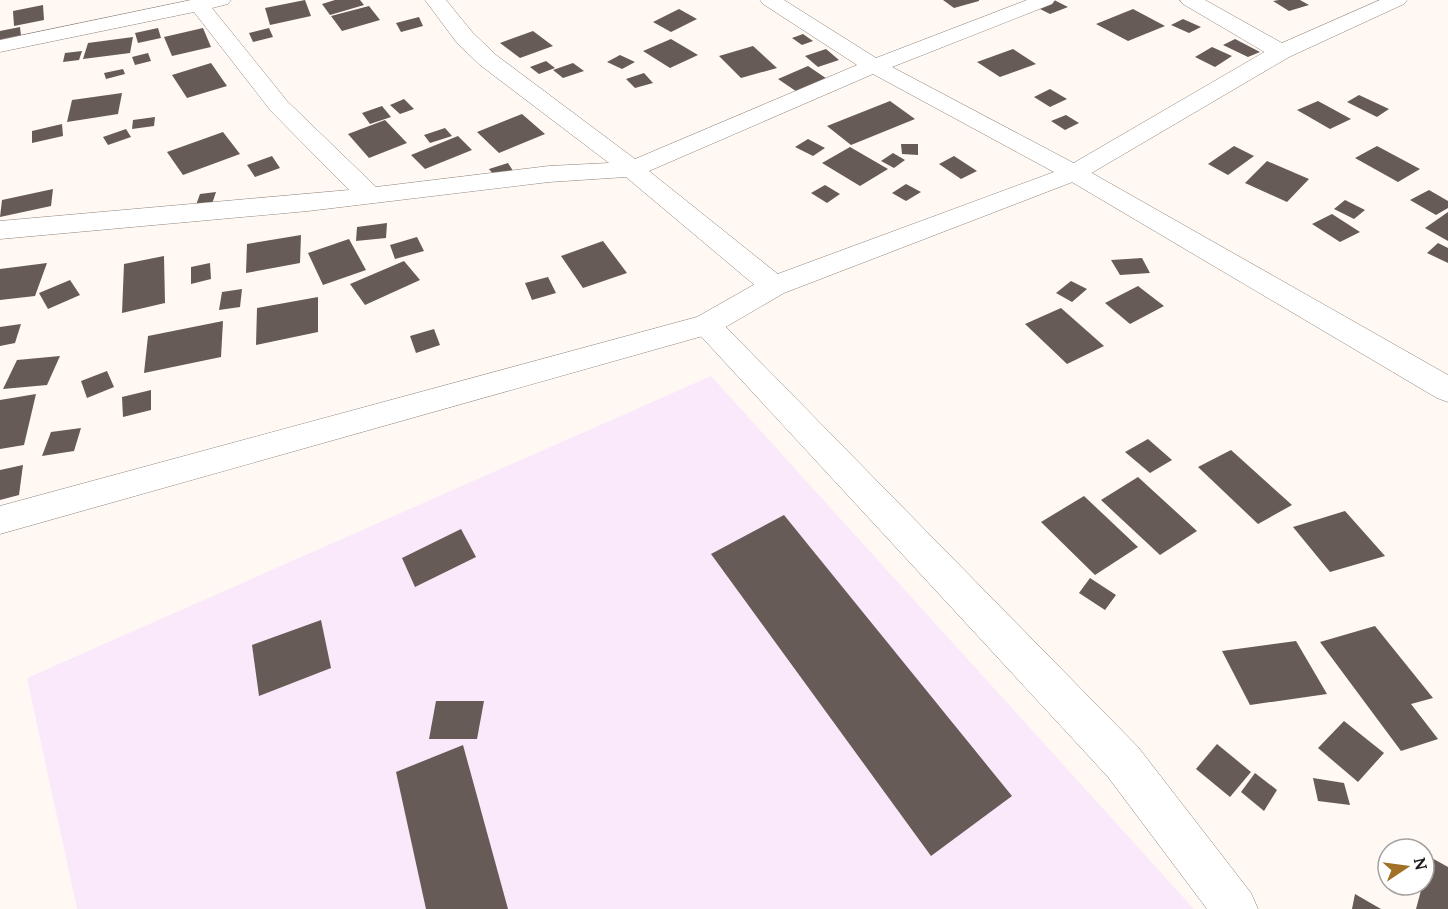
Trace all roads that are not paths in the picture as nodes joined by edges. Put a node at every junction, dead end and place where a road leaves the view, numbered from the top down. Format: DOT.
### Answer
graph roads {
  1 [pos="435,0"];
  2 [pos="770,0"];
  3 [pos="1045,0"];
  4 [pos="1190,0"];
  5 [pos="1396,0"];
  6 [pos="210,2"];
  7 [pos="0,46"];
  8 [pos="1281,52"];
  9 [pos="873,66"];
  10 [pos="632,169"];
  11 [pos="1074,173"];
  12 [pos="369,195"];
  13 [pos="0,230"];
  14 [pos="774,286"];
  15 [pos="707,325"];
  16 [pos="1448,390"];
  17 [pos="0,520"];
  18 [pos="1235,909"];
  1 -- 10 [label="street"];
  2 -- 9 [label="street"];
  3 -- 9 [label="street"];
  4 -- 8 [label="street"];
  5 -- 8 [label="street"];
  6 -- 7 [label="street"];
  6 -- 12 [label="street"];
  8 -- 11 [label="street"];
  9 -- 10 [label="street"];
  9 -- 11 [label="street"];
  10 -- 12 [label="street"];
  10 -- 14 [label="street"];
  11 -- 14 [label="street"];
  11 -- 16 [label="street"];
  12 -- 13 [label="street"];
  14 -- 15 [label="street"];
  15 -- 17 [label="street"];
  15 -- 18 [label="street"];
}
